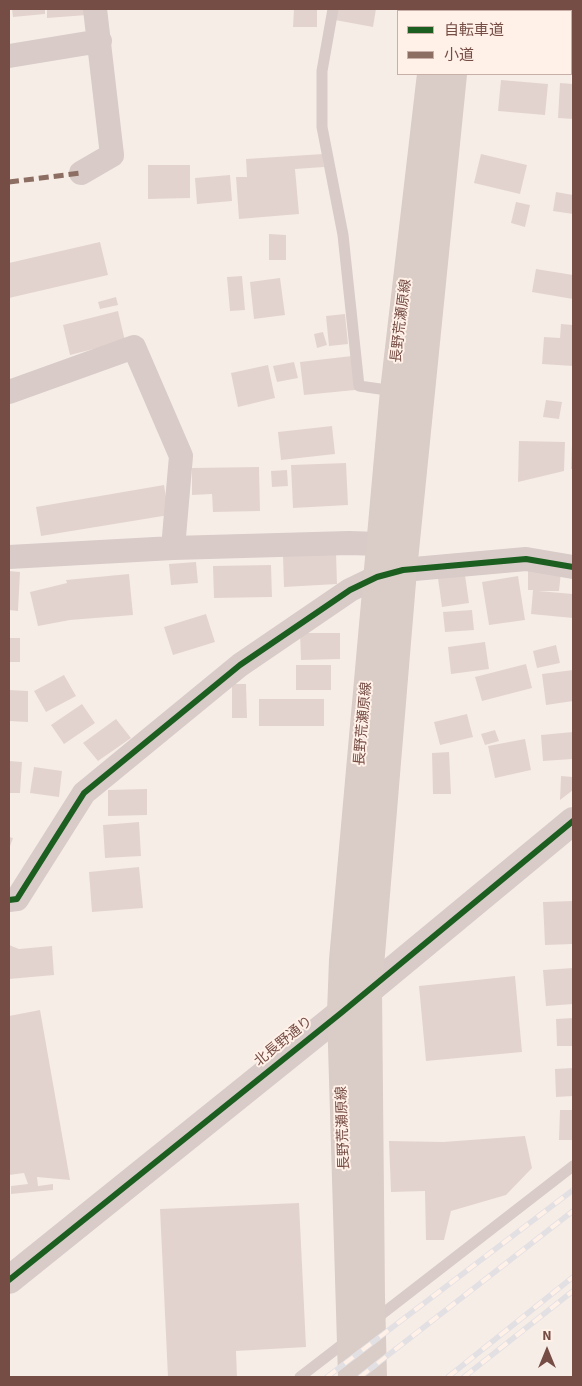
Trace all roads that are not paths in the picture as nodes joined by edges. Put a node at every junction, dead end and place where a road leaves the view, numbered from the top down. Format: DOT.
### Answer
graph roads {
  1 [pos="95,9"];
  2 [pos="333,9"];
  3 [pos="100,41"];
  4 [pos="9,56"];
  5 [pos="431,75"];
  6 [pos="453,75"];
  7 [pos="81,173"];
  8 [pos="394,391"];
  9 [pos="9,392"];
  10 [pos="380,544"];
  11 [pos="173,548"];
  12 [pos="9,557"];
  13 [pos="573,567"];
  14 [pos="403,570"];
  15 [pos="377,577"];
  16 [pos="573,821"];
  17 [pos="9,900"];
  18 [pos="368,990"];
  19 [pos="341,1013"];
  20 [pos="573,1166"];
  21 [pos="9,1280"];
  22 [pos="360,1301"];
  23 [pos="300,1377"];
  24 [pos="352,1377"];
  25 [pos="374,1377"];
  1 -- 3 [label="street"];
  2 -- 8 [label="lane"];
  3 -- 4 [label="street"];
  3 -- 7 [label="street"];
  5 -- 8 [label="main road, 長野荒瀬原線"];
  6 -- 14 [label="main road, 長野荒瀬原線"];
  8 -- 10 [label="main road, 長野荒瀬原線"];
  9 -- 11 [label="street"];
  10 -- 11 [label="street"];
  10 -- 15 [label="main road, 長野荒瀬原線"];
  11 -- 12 [label="street"];
  13 -- 14 [label="street"];
  14 -- 15 [label="street"];
  14 -- 18 [label="main road, 長野荒瀬原線"];
  15 -- 17 [label="street"];
  15 -- 19 [label="main road, 長野荒瀬原線"];
  16 -- 18 [label="street, 北長野通り"];
  18 -- 19 [label="street, 北長野通り"];
  18 -- 22 [label="main road, 長野荒瀬原線"];
  19 -- 21 [label="street, 北長野通り"];
  19 -- 22 [label="main road, 長野荒瀬原線"];
  20 -- 23 [label="lane"];
  22 -- 24 [label="main road, 長野荒瀬原線"];
  22 -- 25 [label="main road, 長野荒瀬原線"];
}
